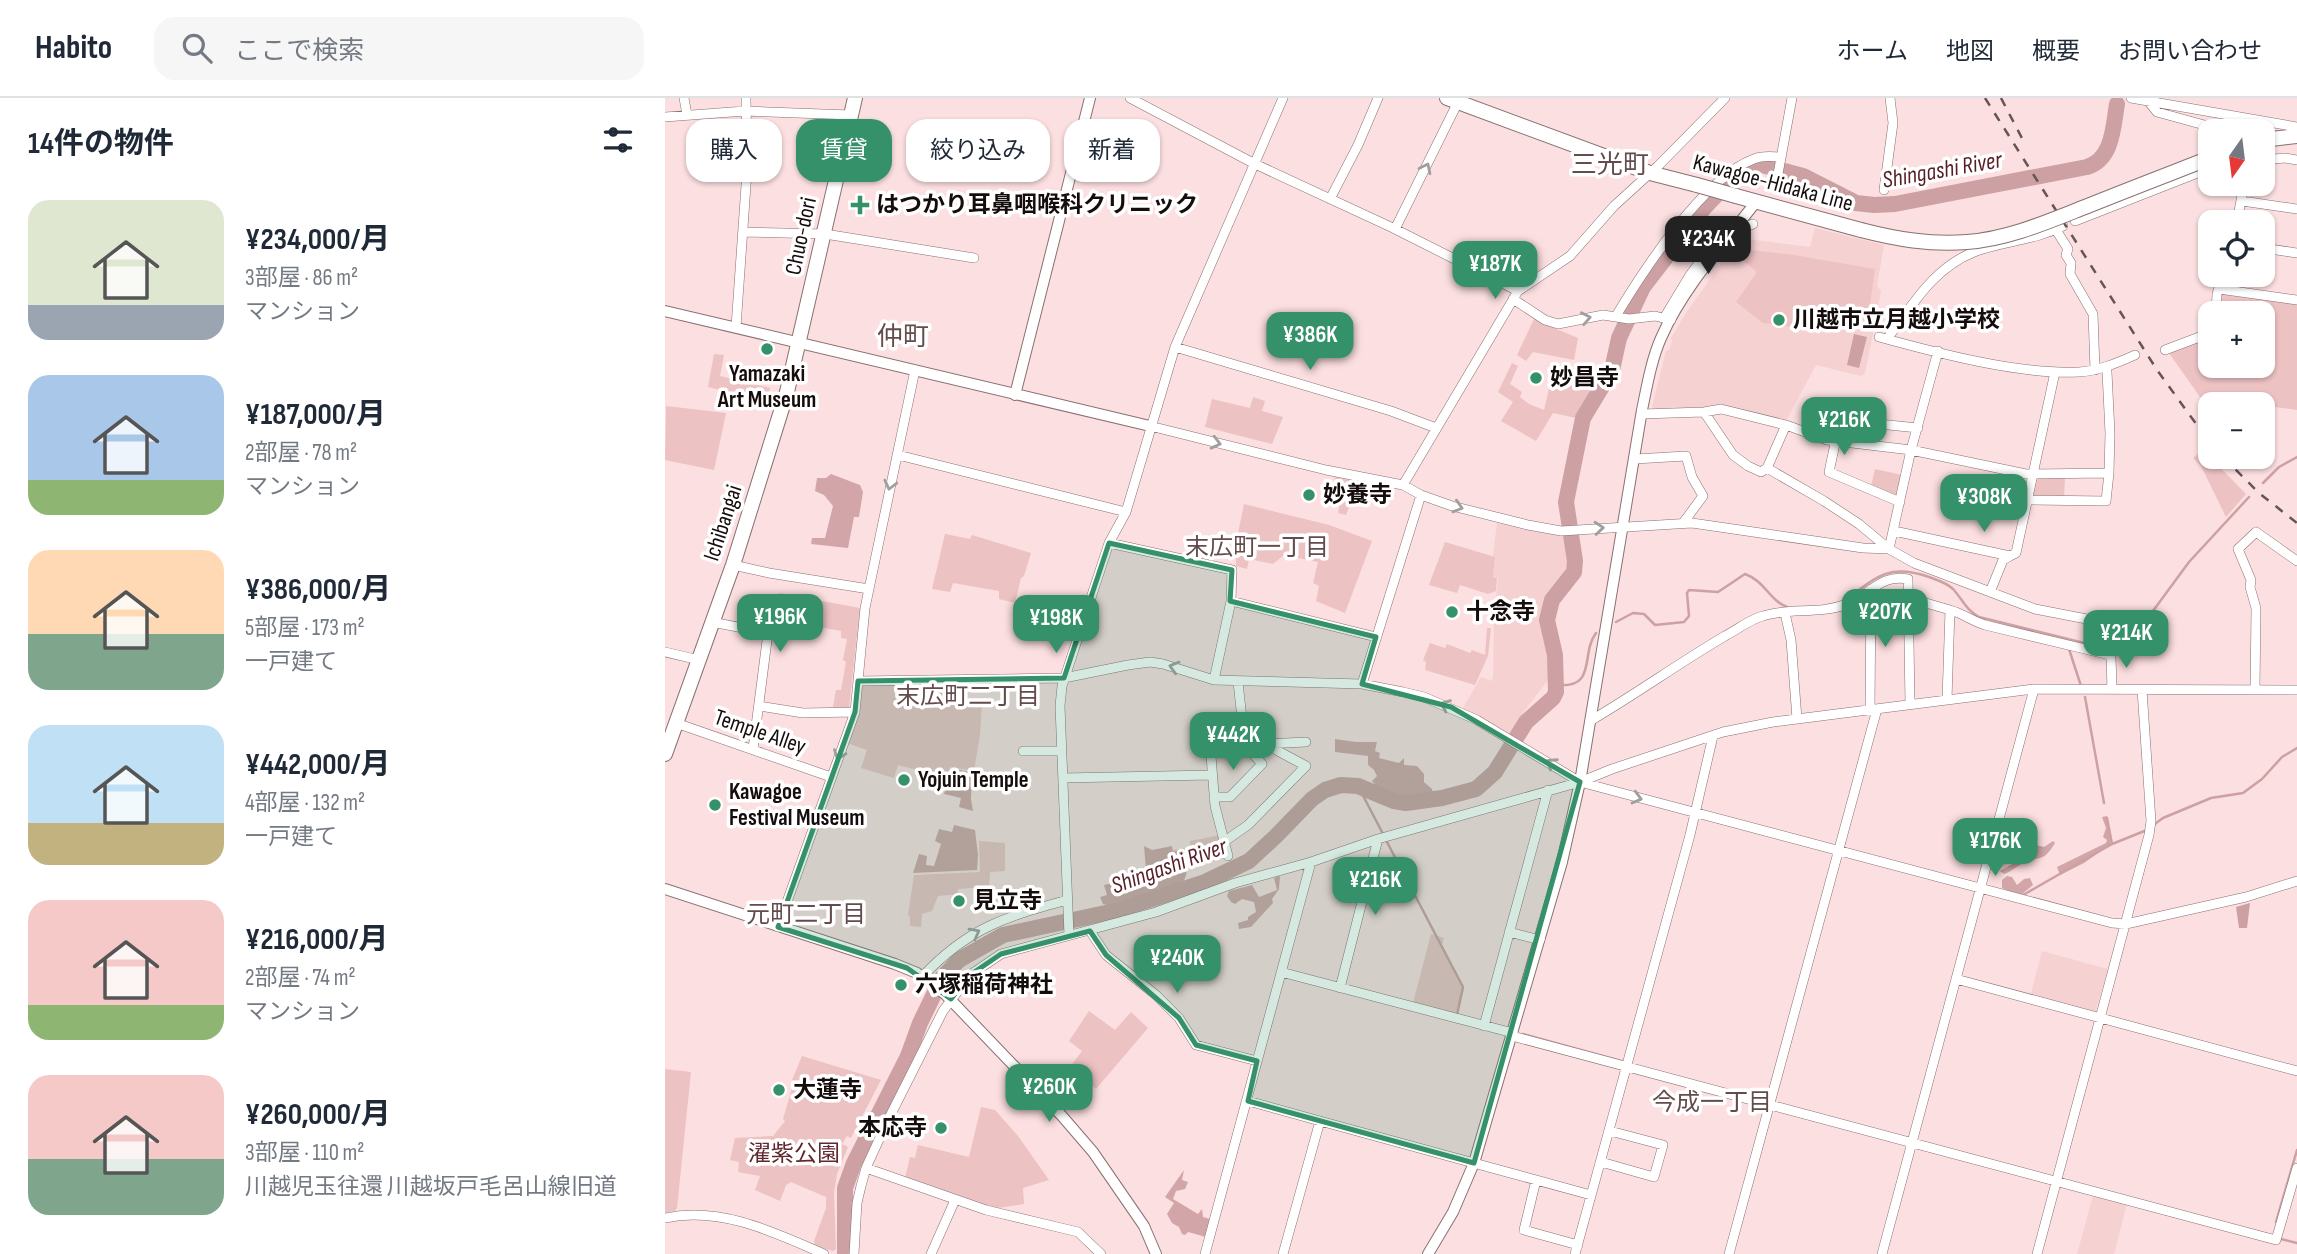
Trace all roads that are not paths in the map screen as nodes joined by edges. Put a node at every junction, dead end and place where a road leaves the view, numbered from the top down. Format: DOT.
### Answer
graph roads {
  1 [pos="684,98"];
  2 [pos="746,98"];
  3 [pos="855,98"];
  4 [pos="1090,98"];
  5 [pos="1130,98"];
  6 [pos="1283,98"];
  7 [pos="1378,98"];
  8 [pos="1725,98"];
  9 [pos="1792,98"];
  10 [pos="1890,98"];
  11 [pos="2131,98"];
  12 [pos="1455,99"];
  13 [pos="2147,101"];
  14 [pos="745,111"];
  15 [pos="851,114"];
  16 [pos="687,115"];
  17 [pos="665,117"];
  18 [pos="2198,125"];
  19 [pos="2297,127"];
  20 [pos="2297,135"];
  21 [pos="2275,138"];
  22 [pos="1781,159"];
  23 [pos="2275,160"];
  24 [pos="2297,160"];
  25 [pos="2198,163"];
  26 [pos="1255,164"];
  27 [pos="1650,173"];
  28 [pos="2198,173"];
  29 [pos="1778,174"];
  30 [pos="1884,190"];
  31 [pos="2243,196"];
  32 [pos="1330,199"];
  33 [pos="2242,201"];
  34 [pos="1756,202"];
  35 [pos="2297,209"];
  36 [pos="2240,210"];
  37 [pos="2075,221"];
  38 [pos="1730,222"];
  39 [pos="1753,223"];
  40 [pos="1743,228"];
  41 [pos="1395,229"];
  42 [pos="745,232"];
  43 [pos="825,234"];
  44 [pos="2275,250"];
  45 [pos="2297,253"];
  46 [pos="974,258"];
  47 [pos="2219,289"];
  48 [pos="1516,295"];
  49 [pos="2297,300"];
  50 [pos="2218,301"];
  51 [pos="665,311"];
  52 [pos="1621,318"];
  53 [pos="1667,319"];
  54 [pos="736,327"];
  55 [pos="2198,338"];
  56 [pos="800,342"];
  57 [pos="1175,347"];
  58 [pos="2165,350"];
  59 [pos="1938,351"];
  60 [pos="2135,355"];
  61 [pos="2100,368"];
  62 [pos="915,370"];
  63 [pos="2055,372"];
  64 [pos="1015,395"];
  65 [pos="1704,412"];
  66 [pos="1642,414"];
  67 [pos="1786,425"];
  68 [pos="1150,426"];
  69 [pos="1436,428"];
  70 [pos="1918,428"];
  71 [pos="1836,441"];
  72 [pos="1911,450"];
  73 [pos="898,455"];
  74 [pos="1635,458"];
  75 [pos="1767,468"];
  76 [pos="2109,473"];
  77 [pos="2033,474"];
  78 [pos="1403,485"];
  79 [pos="1420,495"];
  80 [pos="2029,500"];
  81 [pos="1900,502"];
  82 [pos="1126,512"];
  83 [pos="1683,523"];
  84 [pos="1623,526"];
  85 [pos="1894,531"];
  86 [pos="1109,543"];
  87 [pos="1889,549"];
  88 [pos="2010,556"];
  89 [pos="2297,561"];
  90 [pos="1914,563"];
  91 [pos="733,565"];
  92 [pos="1908,579"];
  93 [pos="869,589"];
  94 [pos="1871,589"];
  95 [pos="1990,592"];
  96 [pos="1231,601"];
  97 [pos="1909,603"];
  98 [pos="1950,610"];
  99 [pos="1785,613"];
  100 [pos="712,622"];
  101 [pos="1376,638"];
  102 [pos="665,652"];
  103 [pos="2110,655"];
  104 [pos="699,660"];
  105 [pos="1064,678"];
  106 [pos="1214,680"];
  107 [pos="857,681"];
  108 [pos="1238,682"];
  109 [pos="1361,684"];
  110 [pos="2034,689"];
  111 [pos="2112,690"];
  112 [pos="2142,690"];
  113 [pos="2255,690"];
  114 [pos="2297,690"];
  115 [pos="1947,699"];
  116 [pos="1910,704"];
  117 [pos="759,706"];
  118 [pos="1873,709"];
  119 [pos="855,712"];
  120 [pos="1797,719"];
  121 [pos="1590,721"];
  122 [pos="676,723"];
  123 [pos="1243,728"];
  124 [pos="1713,736"];
  125 [pos="1306,742"];
  126 [pos="1270,744"];
  127 [pos="1245,745"];
  128 [pos="753,750"];
  129 [pos="1023,751"];
  130 [pos="1061,751"];
  131 [pos="665,754"];
  132 [pos="1211,775"];
  133 [pos="831,778"];
  134 [pos="1063,778"];
  135 [pos="1580,782"];
  136 [pos="1548,790"];
  137 [pos="1214,797"];
  138 [pos="1694,813"];
  139 [pos="1378,839"];
  140 [pos="1225,841"];
  141 [pos="1838,851"];
  142 [pos="1228,856"];
  143 [pos="1311,862"];
  144 [pos="2297,881"];
  145 [pos="665,889"];
  146 [pos="1980,890"];
  147 [pos="1067,900"];
  148 [pos="2126,924"];
  149 [pos="778,927"];
  150 [pos="1090,932"];
  151 [pos="1509,932"];
  152 [pos="1069,935"];
  153 [pos="1540,940"];
  154 [pos="1281,972"];
  155 [pos="925,978"];
  156 [pos="1956,979"];
  157 [pos="1340,988"];
  158 [pos="948,996"];
  159 [pos="2099,1019"];
  160 [pos="1483,1026"];
  161 [pos="1512,1035"];
  162 [pos="1257,1061"];
  163 [pos="1628,1066"];
  164 [pos="2297,1071"];
  165 [pos="1248,1101"];
  166 [pos="1770,1105"];
  167 [pos="1320,1121"];
  168 [pos="1610,1131"];
  169 [pos="1912,1143"];
  170 [pos="1601,1162"];
  171 [pos="1474,1163"];
  172 [pos="866,1168"];
  173 [pos="2297,1168"];
  174 [pos="1536,1180"];
  175 [pos="2056,1182"];
  176 [pos="1591,1195"];
  177 [pos="955,1200"];
  178 [pos="665,1218"];
  179 [pos="1577,1250"];
  180 [pos="824,1254"];
  181 [pos="855,1254"];
  182 [pos="931,1254"];
  183 [pos="1101,1254"];
  184 [pos="1156,1254"];
  185 [pos="1205,1254"];
  186 [pos="1283,1254"];
  187 [pos="1428,1254"];
  188 [pos="1729,1254"];
  189 [pos="1882,1254"];
  190 [pos="2037,1254"];
  1 -- 16 [label="street"];
  2 -- 14 [label="street"];
  3 -- 15 [label="main road, Chuo-dori"];
  4 -- 64 [label="street"];
  5 -- 26 [label="street"];
  6 -- 26 [label="street"];
  7 -- 32 [label="street"];
  8 -- 27 [label="street"];
  9 -- 22 [label="street"];
  10 -- 30 [label="street"];
  11 -- 13 [label="street"];
  12 -- 27 [label="main road, Kawagoe-Hidaka Line"];
  41 -- 12 [label="street, one-way"];
  13 -- 18 [label="street"];
  13 -- 19 [label="street"];
  14 -- 15 [label="street"];
  14 -- 16 [label="street"];
  14 -- 42 [label="street"];
  15 -- 43 [label="main road, Chuo-dori"];
  16 -- 17 [label="street"];
  20 -- 21 [label="main road"];
  22 -- 29 [label="street"];
  22 -- 52 [label="street"];
  23 -- 24 [label="street"];
  25 -- 34 [label="main road, Kawagoe-Hidaka Line, bridge"];
  26 -- 32 [label="street"];
  26 -- 57 [label="street"];
  27 -- 34 [label="main road, Kawagoe-Hidaka Line, bridge"];
  27 -- 48 [label="street"];
  28 -- 37 [label="street"];
  31 -- 33 [label="street"];
  32 -- 41 [label="street"];
  33 -- 35 [label="street"];
  33 -- 36 [label="street"];
  34 -- 53 [label="street"];
  38 -- 53 [label="street"];
  39 -- 40 [label="street"];
  41 -- 48 [label="street"];
  42 -- 43 [label="street"];
  42 -- 54 [label="street"];
  43 -- 46 [label="street"];
  43 -- 56 [label="main road, Chuo-dori"];
  44 -- 45 [label="street"];
  47 -- 49 [label="street"];
  47 -- 50 [label="street"];
  48 -- 52 [label="street, one-way"];
  48 -- 69 [label="street"];
  51 -- 54 [label="street"];
  52 -- 53 [label="street"];
  53 -- 66 [label="street"];
  54 -- 56 [label="street"];
  55 -- 58 [label="street"];
  56 -- 62 [label="street"];
  56 -- 91 [label="main road, Ichibangai"];
  57 -- 68 [label="street"];
  57 -- 69 [label="street"];
  59 -- 61 [label="street"];
  59 -- 63 [label="street"];
  59 -- 70 [label="street"];
  60 -- 61 [label="street"];
  61 -- 63 [label="street"];
  61 -- 76 [label="street"];
  62 -- 64 [label="street"];
  62 -- 73 [label="street"];
  63 -- 77 [label="street"];
  64 -- 68 [label="street"];
  65 -- 66 [label="street"];
  65 -- 67 [label="street"];
  65 -- 75 [label="street"];
  66 -- 74 [label="street"];
  67 -- 71 [label="street"];
  67 -- 75 [label="street"];
  68 -- 78 [label="street, one-way"];
  68 -- 82 [label="street"];
  69 -- 78 [label="street"];
  70 -- 71 [label="street"];
  70 -- 72 [label="street"];
  71 -- 72 [label="street"];
  71 -- 81 [label="street"];
  72 -- 77 [label="street"];
  72 -- 81 [label="street"];
  73 -- 82 [label="street"];
  73 -- 93 [label="street, one-way"];
  74 -- 83 [label="street"];
  74 -- 84 [label="street"];
  75 -- 87 [label="street"];
  76 -- 77 [label="street"];
  76 -- 80 [label="street"];
  77 -- 80 [label="street"];
  78 -- 79 [label="street"];
  79 -- 84 [label="street, one-way"];
  79 -- 101 [label="street"];
  80 -- 88 [label="street"];
  81 -- 85 [label="street"];
  82 -- 86 [label="street"];
  83 -- 84 [label="street"];
  83 -- 87 [label="street"];
  84 -- 121 [label="street"];
  85 -- 87 [label="street"];
  85 -- 88 [label="street"];
  86 -- 96 [label="street"];
  86 -- 105 [label="street"];
  87 -- 90 [label="street"];
  88 -- 95 [label="street"];
  89 -- 113 [label="street"];
  90 -- 92 [label="street"];
  90 -- 95 [label="street"];
  91 -- 93 [label="street"];
  91 -- 100 [label="main road, Ichibangai"];
  92 -- 94 [label="street"];
  92 -- 97 [label="street"];
  93 -- 107 [label="street"];
  94 -- 99 [label="street"];
  94 -- 118 [label="street"];
  95 -- 103 [label="street"];
  96 -- 101 [label="street"];
  96 -- 106 [label="street"];
  97 -- 98 [label="street"];
  97 -- 116 [label="street"];
  98 -- 103 [label="street"];
  98 -- 115 [label="street"];
  99 -- 120 [label="street"];
  99 -- 121 [label="street"];
  100 -- 104 [label="main road, Ichibangai"];
  100 -- 117 [label="street"];
  101 -- 109 [label="street"];
  102 -- 104 [label="street"];
  103 -- 111 [label="street"];
  104 -- 122 [label="main road, Ichibangai"];
  106 -- 105 [label="street, one-way"];
  105 -- 107 [label="street"];
  105 -- 130 [label="street"];
  106 -- 108 [label="street"];
  107 -- 119 [label="street"];
  108 -- 109 [label="street"];
  108 -- 123 [label="street"];
  135 -- 109 [label="street, one-way"];
  110 -- 111 [label="street"];
  110 -- 115 [label="street"];
  110 -- 146 [label="street"];
  111 -- 112 [label="street"];
  112 -- 113 [label="street"];
  112 -- 148 [label="street"];
  113 -- 114 [label="street"];
  115 -- 116 [label="street"];
  116 -- 118 [label="street"];
  117 -- 119 [label="street"];
  117 -- 128 [label="street"];
  118 -- 120 [label="street"];
  118 -- 141 [label="street"];
  119 -- 133 [label="street, one-way"];
  120 -- 124 [label="street"];
  121 -- 135 [label="street"];
  122 -- 128 [label="street, Temple Alley"];
  122 -- 131 [label="main road, Ichibangai"];
  123 -- 127 [label="street"];
  123 -- 132 [label="street"];
  124 -- 135 [label="street"];
  124 -- 138 [label="street"];
  125 -- 126 [label="street"];
  126 -- 127 [label="street"];
  126 -- 140 [label="street"];
  127 -- 137 [label="street"];
  128 -- 133 [label="street, Temple Alley"];
  129 -- 130 [label="street"];
  130 -- 134 [label="street"];
  132 -- 134 [label="street"];
  132 -- 137 [label="street"];
  133 -- 149 [label="street"];
  134 -- 147 [label="street"];
  135 -- 136 [label="street"];
  135 -- 138 [label="street, one-way"];
  135 -- 153 [label="street"];
  136 -- 139 [label="street"];
  136 -- 151 [label="street"];
  137 -- 140 [label="street"];
  138 -- 141 [label="street"];
  138 -- 163 [label="street"];
  139 -- 143 [label="street"];
  139 -- 157 [label="street"];
  140 -- 142 [label="street"];
  141 -- 146 [label="street"];
  141 -- 166 [label="street"];
  143 -- 150 [label="street"];
  143 -- 154 [label="street"];
  144 -- 148 [label="street"];
  145 -- 149 [label="street"];
  146 -- 148 [label="street"];
  146 -- 156 [label="street"];
  147 -- 152 [label="street"];
  155 -- 147 [label="street, one-way"];
  148 -- 159 [label="street"];
  149 -- 155 [label="street"];
  150 -- 152 [label="street"];
  150 -- 162 [label="street"];
  151 -- 153 [label="street"];
  151 -- 160 [label="street"];
  152 -- 158 [label="street"];
  153 -- 161 [label="street"];
  154 -- 157 [label="street"];
  154 -- 162 [label="street"];
  155 -- 158 [label="street"];
  156 -- 159 [label="street"];
  156 -- 169 [label="street"];
  157 -- 160 [label="street"];
  158 -- 172 [label="street"];
  158 -- 184 [label="street"];
  159 -- 164 [label="street"];
  159 -- 175 [label="street"];
  160 -- 161 [label="street"];
  161 -- 163 [label="street"];
  161 -- 171 [label="street"];
  162 -- 165 [label="street"];
  163 -- 166 [label="street"];
  163 -- 168 [label="street"];
  165 -- 167 [label="street"];
  165 -- 185 [label="street"];
  166 -- 169 [label="street"];
  166 -- 188 [label="street"];
  167 -- 171 [label="street"];
  167 -- 186 [label="street"];
  168 -- 170 [label="street"];
  168 -- 170 [label="street"];
  169 -- 175 [label="street"];
  169 -- 189 [label="street"];
  170 -- 176 [label="street"];
  171 -- 174 [label="street"];
  171 -- 187 [label="street"];
  172 -- 177 [label="street"];
  172 -- 181 [label="street"];
  173 -- 175 [label="street"];
  174 -- 176 [label="street"];
  174 -- 179 [label="street"];
  175 -- 190 [label="street"];
  176 -- 179 [label="street"];
  177 -- 182 [label="street"];
  177 -- 183 [label="street"];
  178 -- 180 [label="street"];
}
